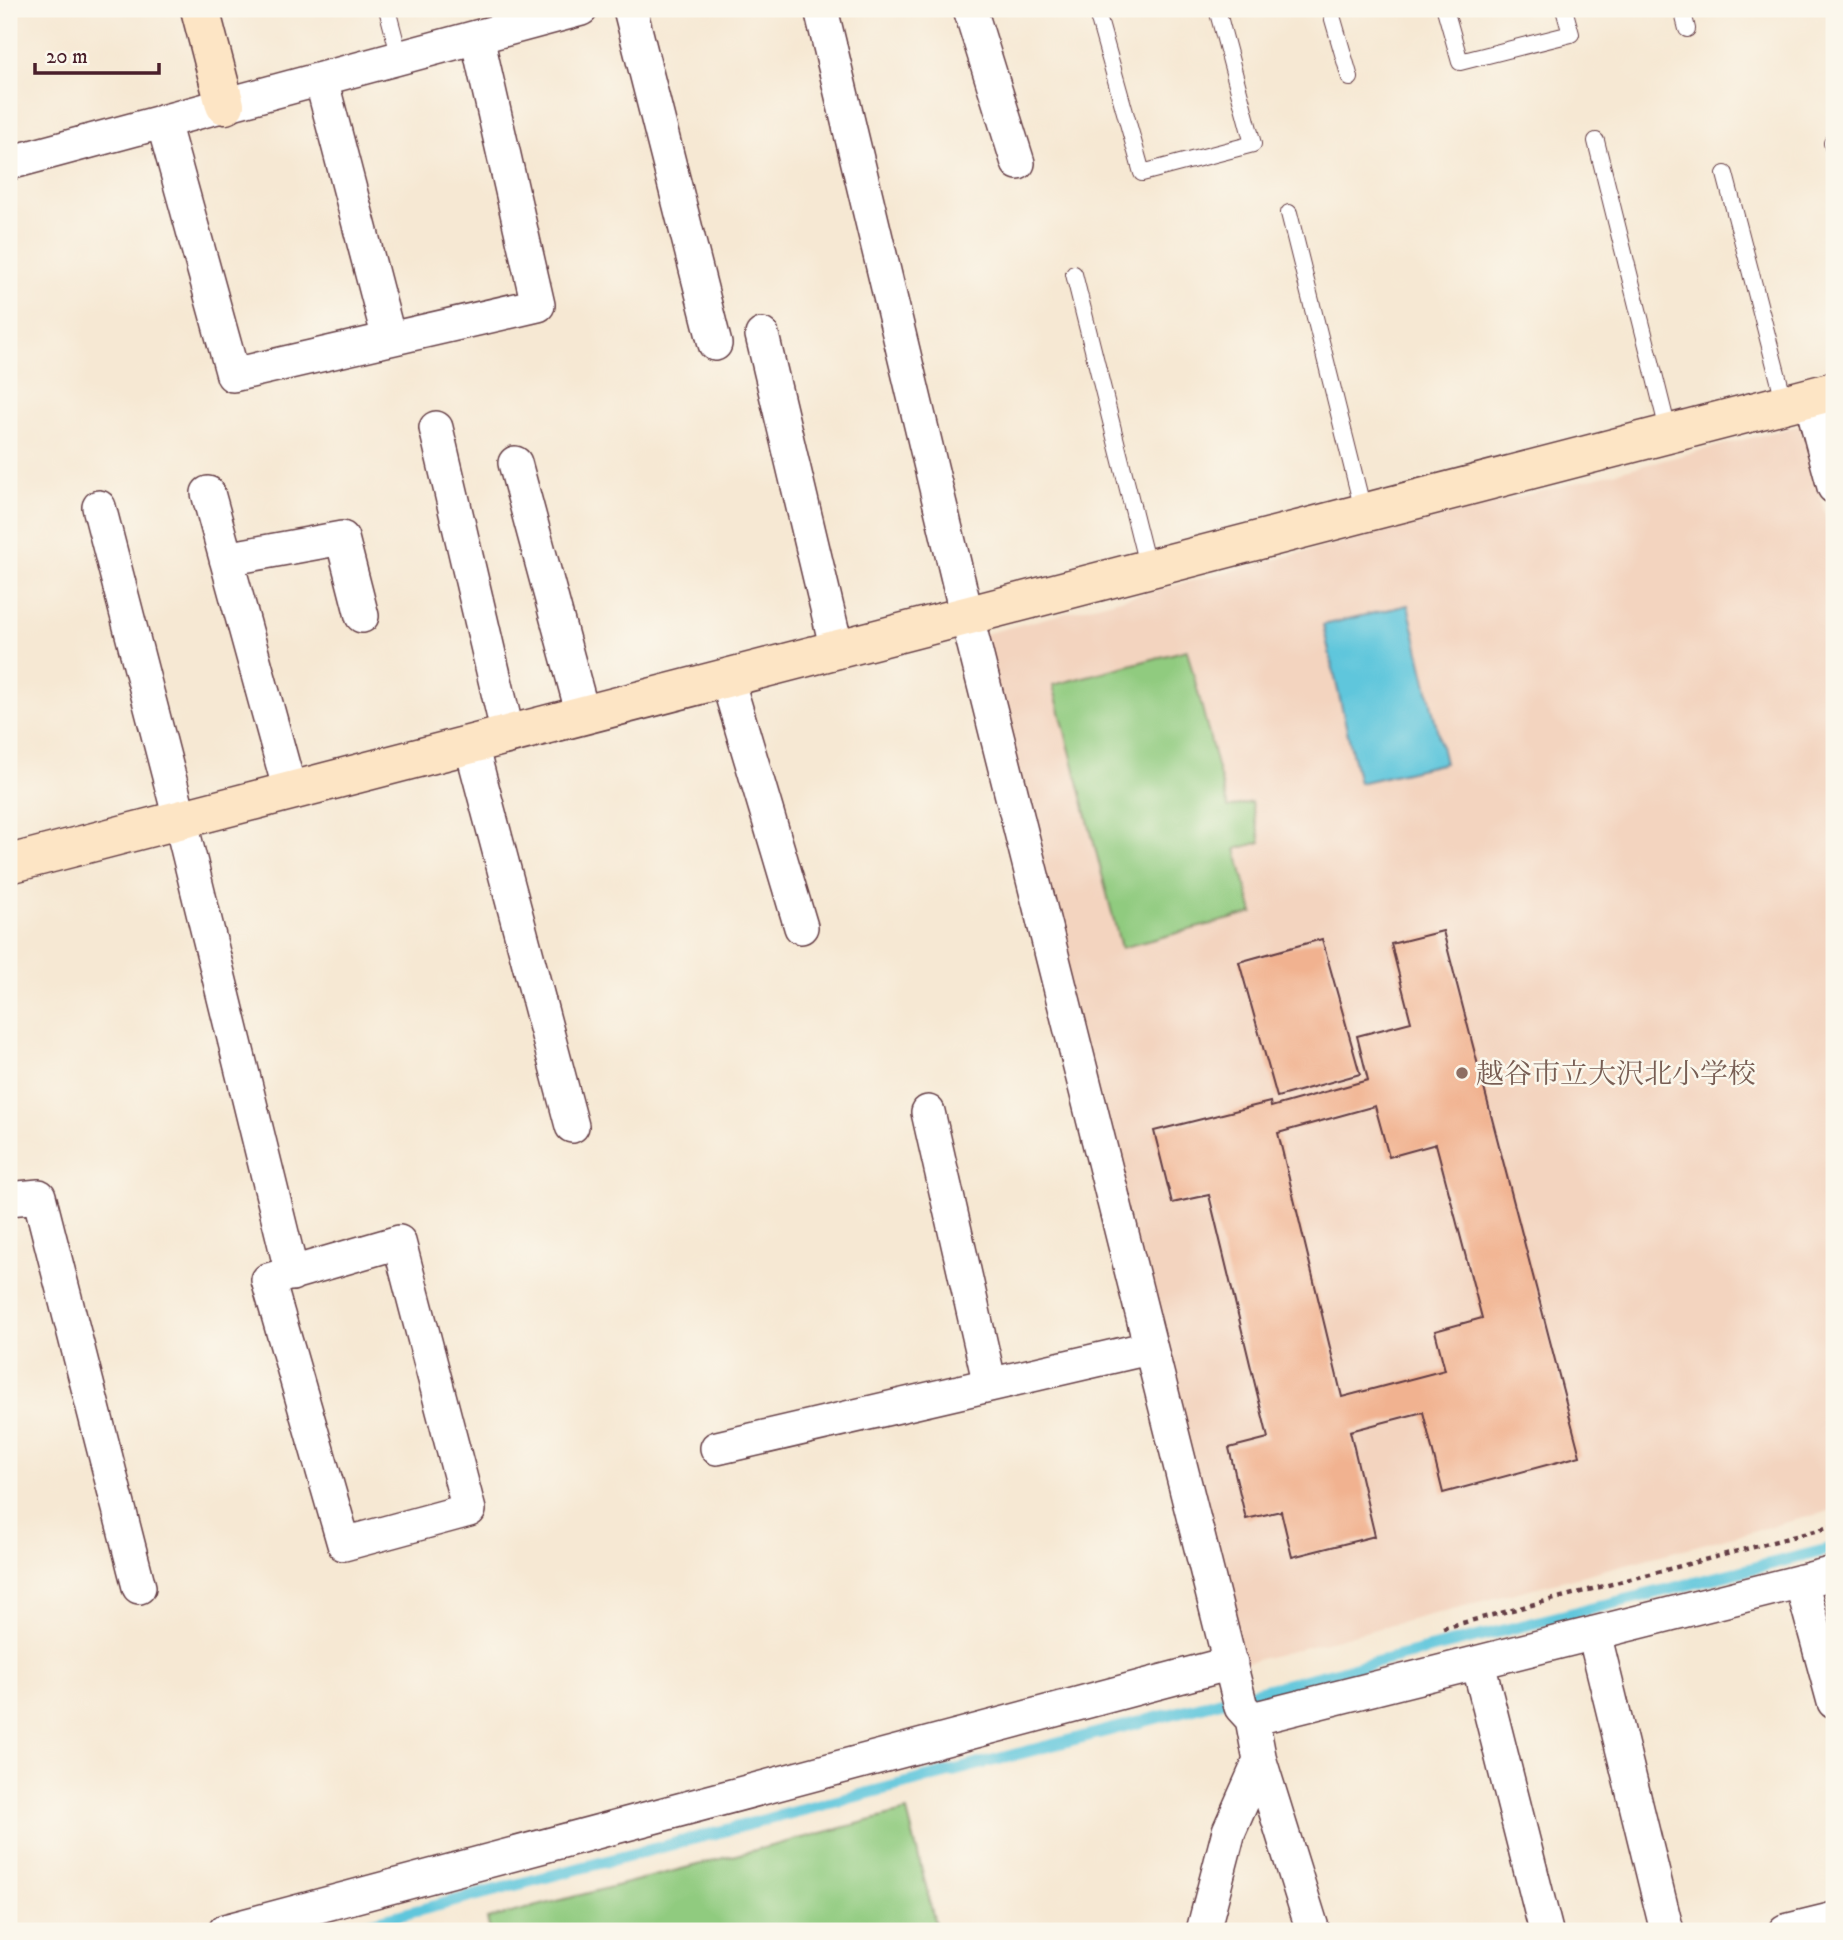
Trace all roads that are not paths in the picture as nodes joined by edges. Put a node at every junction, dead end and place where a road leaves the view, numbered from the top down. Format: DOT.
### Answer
graph roads {
  1 [pos="200,9"];
  2 [pos="387,9"];
  3 [pos="582,9"];
  4 [pos="630,9"];
  5 [pos="821,9"];
  6 [pos="970,9"];
  7 [pos="1096,9"];
  8 [pos="1217,9"];
  9 [pos="1330,9"];
  10 [pos="1445,9"];
  11 [pos="1564,9"];
  12 [pos="1682,9"];
  13 [pos="508,18"];
  14 [pos="1687,29"];
  15 [pos="477,37"];
  16 [pos="400,58"];
  17 [pos="1350,78"];
  18 [pos="321,79"];
  19 [pos="225,105"];
  20 [pos="163,122"];
  21 [pos="1596,141"];
  22 [pos="9,163"];
  23 [pos="1018,163"];
  24 [pos="1724,174"];
  25 [pos="1289,212"];
  26 [pos="1074,274"];
  27 [pos="762,335"];
  28 [pos="389,339"];
  29 [pos="715,344"];
  30 [pos="1810,397"];
  31 [pos="436,428"];
  32 [pos="1669,434"];
  33 [pos="515,463"];
  34 [pos="1834,487"];
  35 [pos="208,493"];
  36 [pos="99,507"];
  37 [pos="1364,513"];
  38 [pos="226,559"];
  39 [pos="1148,569"];
  40 [pos="362,616"];
  41 [pos="967,617"];
  42 [pos="837,650"];
  43 [pos="727,679"];
  44 [pos="583,715"];
  45 [pos="508,735"];
  46 [pos="471,745"];
  47 [pos="290,791"];
  48 [pos="180,819"];
  49 [pos="9,864"];
  50 [pos="801,927"];
  51 [pos="928,1112"];
  52 [pos="572,1126"];
  53 [pos="9,1199"];
  54 [pos="292,1274"];
  55 [pos="1149,1348"];
  56 [pos="990,1385"];
  57 [pos="717,1448"];
  58 [pos="1834,1573"];
  59 [pos="1801,1581"];
  60 [pos="139,1587"];
  61 [pos="1594,1633"];
  62 [pos="1231,1663"];
  63 [pos="1478,1663"];
  64 [pos="1834,1702"];
  65 [pos="1252,1719"];
  66 [pos="1260,1761"];
  67 [pos="1834,1919"];
  68 [pos="225,1931"];
  69 [pos="1203,1931"];
  70 [pos="1313,1931"];
  71 [pos="1546,1931"];
  72 [pos="1667,1931"];
  73 [pos="1785,1931"];
  1 -- 19 [label="street"];
  2 -- 16 [label="lane"];
  3 -- 13 [label="street"];
  4 -- 29 [label="street"];
  5 -- 41 [label="street"];
  6 -- 23 [label="street"];
  7 -- 8 [label="lane"];
  9 -- 17 [label="lane"];
  10 -- 11 [label="lane"];
  12 -- 14 [label="lane"];
  13 -- 15 [label="street"];
  15 -- 16 [label="street"];
  15 -- 28 [label="street"];
  16 -- 18 [label="street"];
  18 -- 19 [label="street"];
  18 -- 28 [label="street"];
  19 -- 20 [label="street"];
  20 -- 22 [label="street"];
  20 -- 28 [label="street"];
  21 -- 32 [label="lane"];
  24 -- 30 [label="lane"];
  25 -- 37 [label="lane"];
  26 -- 39 [label="lane"];
  27 -- 42 [label="street"];
  30 -- 32 [label="street"];
  30 -- 34 [label="street"];
  31 -- 45 [label="street"];
  32 -- 37 [label="street"];
  33 -- 44 [label="street"];
  35 -- 38 [label="street"];
  36 -- 48 [label="street"];
  37 -- 39 [label="street"];
  38 -- 40 [label="street"];
  38 -- 47 [label="street"];
  39 -- 41 [label="street"];
  41 -- 42 [label="street"];
  41 -- 55 [label="street"];
  42 -- 43 [label="street"];
  43 -- 44 [label="street"];
  43 -- 50 [label="street"];
  44 -- 45 [label="street"];
  45 -- 46 [label="street"];
  46 -- 47 [label="street"];
  46 -- 52 [label="street"];
  47 -- 48 [label="street"];
  48 -- 49 [label="street"];
  48 -- 54 [label="street"];
  51 -- 56 [label="street"];
  53 -- 60 [label="street"];
  54 -- 54 [label="street"];
  55 -- 56 [label="street"];
  55 -- 62 [label="street"];
  56 -- 57 [label="street"];
  58 -- 59 [label="street"];
  59 -- 61 [label="street"];
  59 -- 64 [label="street"];
  61 -- 63 [label="street"];
  61 -- 72 [label="street"];
  62 -- 65 [label="street"];
  62 -- 68 [label="street"];
  63 -- 65 [label="street"];
  63 -- 71 [label="street"];
  65 -- 66 [label="street"];
  66 -- 69 [label="street"];
  66 -- 70 [label="street"];
  67 -- 73 [label="street"];
}
